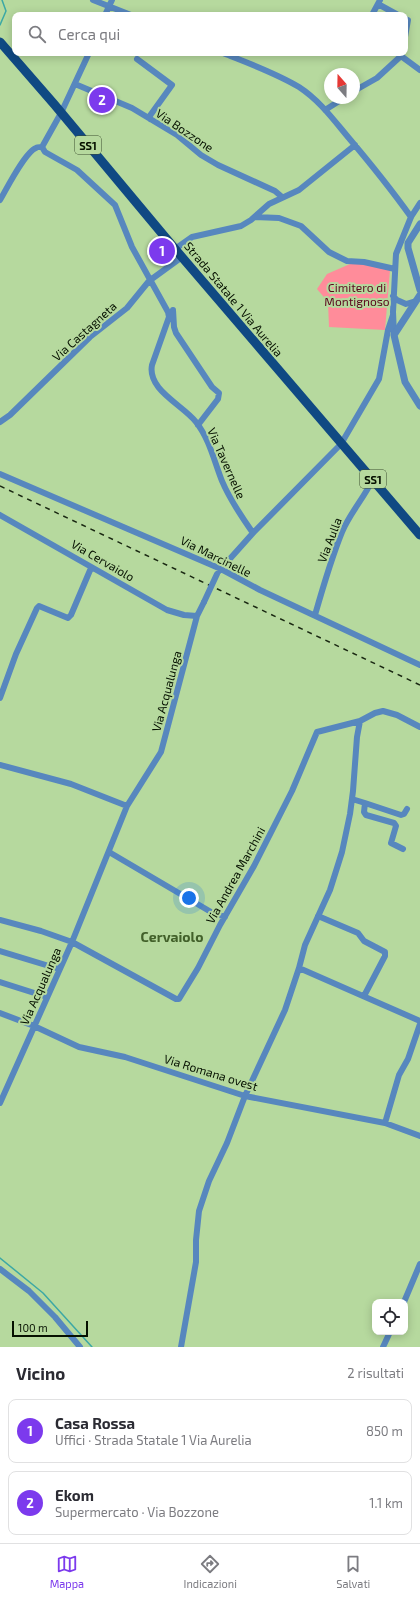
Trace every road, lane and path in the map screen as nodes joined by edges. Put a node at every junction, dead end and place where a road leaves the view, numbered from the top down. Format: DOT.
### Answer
graph roads {
  1 [pos="93,0"];
  2 [pos="112,0"];
  3 [pos="379,2"];
  4 [pos="108,6"];
  5 [pos="106,12"];
  6 [pos="123,12"];
  7 [pos="374,12"];
  8 [pos="394,12"];
  9 [pos="0,42"];
  10 [pos="12,56"];
  11 [pos="12,56"];
  12 [pos="88,56"];
  13 [pos="230,56"];
  14 [pos="399,56"];
  15 [pos="403,56"];
  16 [pos="137,58"];
  17 [pos="420,70"];
  18 [pos="75,84"];
  19 [pos="360,87"];
  20 [pos="334,104"];
  21 [pos="325,110"];
  22 [pos="61,113"];
  23 [pos="150,119"];
  24 [pos="355,145"];
  25 [pos="42,147"];
  26 [pos="282,198"];
  27 [pos="0,200"];
  28 [pos="420,203"];
  29 [pos="255,217"];
  30 [pos="410,217"];
  31 [pos="420,224"];
  32 [pos="175,249"];
  33 [pos="182,257"];
  34 [pos="395,269"];
  35 [pos="149,280"];
  36 [pos="420,290"];
  37 [pos="394,296"];
  38 [pos="419,298"];
  39 [pos="173,310"];
  40 [pos="393,315"];
  41 [pos="394,335"];
  42 [pos="420,406"];
  43 [pos="0,422"];
  44 [pos="198,425"];
  45 [pos="341,444"];
  46 [pos="0,474"];
  47 [pos="373,479"];
  48 [pos="0,515"];
  49 [pos="253,533"];
  50 [pos="420,535"];
  51 [pos="91,568"];
  52 [pos="219,571"];
  53 [pos="315,615"];
  54 [pos="198,616"];
  55 [pos="420,665"];
  56 [pos="0,698"];
  57 [pos="360,721"];
  58 [pos="420,728"];
  59 [pos="0,765"];
  60 [pos="352,799"];
  61 [pos="365,803"];
  62 [pos="127,806"];
  63 [pos="406,809"];
  64 [pos="403,849"];
  65 [pos="109,852"];
  66 [pos="318,916"];
  67 [pos="225,917"];
  68 [pos="0,920"];
  69 [pos="72,942"];
  70 [pos="0,950"];
  71 [pos="299,968"];
  72 [pos="59,969"];
  73 [pos="0,982"];
  74 [pos="364,996"];
  75 [pos="47,997"];
  76 [pos="0,1014"];
  77 [pos="420,1020"];
  78 [pos="420,1024"];
  79 [pos="34,1026"];
  80 [pos="245,1096"];
  81 [pos="0,1103"];
  82 [pos="385,1123"];
  83 [pos="420,1136"];
  84 [pos="420,1264"];
  85 [pos="0,1269"];
  86 [pos="405,1299"];
  87 [pos="389,1335"];
  88 [pos="80,1347"];
  89 [pos="180,1347"];
  90 [pos="383,1347"];
  1 -- 4 [label="street"];
  2 -- 4 [label="street"];
  3 -- 7 [label="street"];
  3 -- 8 [label="street"];
  4 -- 5 [label="street"];
  4 -- 6 [label="street"];
  9 -- 11 [label="main road, Strada Statale 1 Via Aurelia / SS1"];
  10 -- 22 [label="main road, Strada Statale 1 Via Aurelia / SS1"];
  12 -- 18 [label="street"];
  13 -- 21 [label="street"];
  14 -- 19 [label="street"];
  15 -- 17 [label="street"];
  16 -- 23 [label="street"];
  18 -- 22 [label="street"];
  18 -- 23 [label="street, Via Bozzone"];
  20 -- 21 [label="street"];
  21 -- 24 [label="street"];
  22 -- 25 [label="street"];
  22 -- 32 [label="main road, Strada Statale 1 Via Aurelia / SS1"];
  23 -- 26 [label="street, Via Bozzone"];
  24 -- 26 [label="street"];
  24 -- 30 [label="street"];
  25 -- 27 [label="street"];
  25 -- 35 [label="street, Via Tavernelle"];
  26 -- 29 [label="street"];
  28 -- 30 [label="street"];
  29 -- 32 [label="street"];
  29 -- 34 [label="street"];
  30 -- 34 [label="street"];
  31 -- 36 [label="street"];
  32 -- 33 [label="main road, Strada Statale 1 Via Aurelia / SS1"];
  33 -- 35 [label="street, Via Castagneta"];
  33 -- 45 [label="main road, Strada Statale 1 Via Aurelia / SS1"];
  34 -- 37 [label="street"];
  35 -- 43 [label="street, Via Castagneta"];
  35 -- 44 [label="street, Via Tavernelle"];
  37 -- 38 [label="street"];
  37 -- 40 [label="street"];
  38 -- 41 [label="street"];
  39 -- 44 [label="street"];
  40 -- 41 [label="street"];
  40 -- 45 [label="street, Via Acqualunga"];
  41 -- 42 [label="street"];
  44 -- 49 [label="street, Via Tavernelle"];
  45 -- 47 [label="main road, Strada Statale 1 Via Aurelia / SS1"];
  45 -- 49 [label="street, Via Acqualunga"];
  46 -- 52 [label="street, Via Marcinelle"];
  47 -- 50 [label="main road, Strada Statale 1 Via Aurelia / SS1"];
  47 -- 53 [label="street, Via Aulla"];
  48 -- 51 [label="street, Via Cervaiolo"];
  49 -- 52 [label="street, Via Acqualunga"];
  51 -- 54 [label="street, Via Cervaiolo"];
  51 -- 56 [label="street"];
  52 -- 53 [label="street, Via Marcinelle"];
  52 -- 54 [label="street, Via Acqualunga, bridge"];
  53 -- 55 [label="street, Via Marcinelle"];
  54 -- 62 [label="street, Via Acqualunga"];
  57 -- 58 [label="street"];
  57 -- 60 [label="street"];
  57 -- 67 [label="street, Via Andrea Marchini"];
  59 -- 62 [label="street"];
  60 -- 61 [label="street"];
  60 -- 66 [label="street"];
  61 -- 63 [label="street"];
  61 -- 64 [label="street"];
  62 -- 65 [label="street, Via Acqualunga"];
  65 -- 67 [label="street"];
  65 -- 69 [label="street, Via Acqualunga"];
  66 -- 71 [label="street"];
  66 -- 74 [label="street"];
  67 -- 69 [label="street, Via Andrea Marchini"];
  68 -- 69 [label="street, Via Andrea Marchini"];
  69 -- 72 [label="street, Via Acqualunga"];
  70 -- 72 [label="street"];
  71 -- 74 [label="street"];
  71 -- 80 [label="street"];
  72 -- 75 [label="street, Via Acqualunga"];
  73 -- 75 [label="street"];
  74 -- 77 [label="street"];
  75 -- 79 [label="street, Via Acqualunga"];
  76 -- 79 [label="street, Via Romana ovest"];
  78 -- 82 [label="street"];
  79 -- 80 [label="street, Via Romana ovest"];
  79 -- 81 [label="street, Via Acqualunga"];
  80 -- 82 [label="street, Via Romana ovest"];
  80 -- 89 [label="street"];
  82 -- 83 [label="street, Via Romana ovest"];
  84 -- 86 [label="street"];
  85 -- 88 [label="street"];
  87 -- 90 [label="street"];
}
